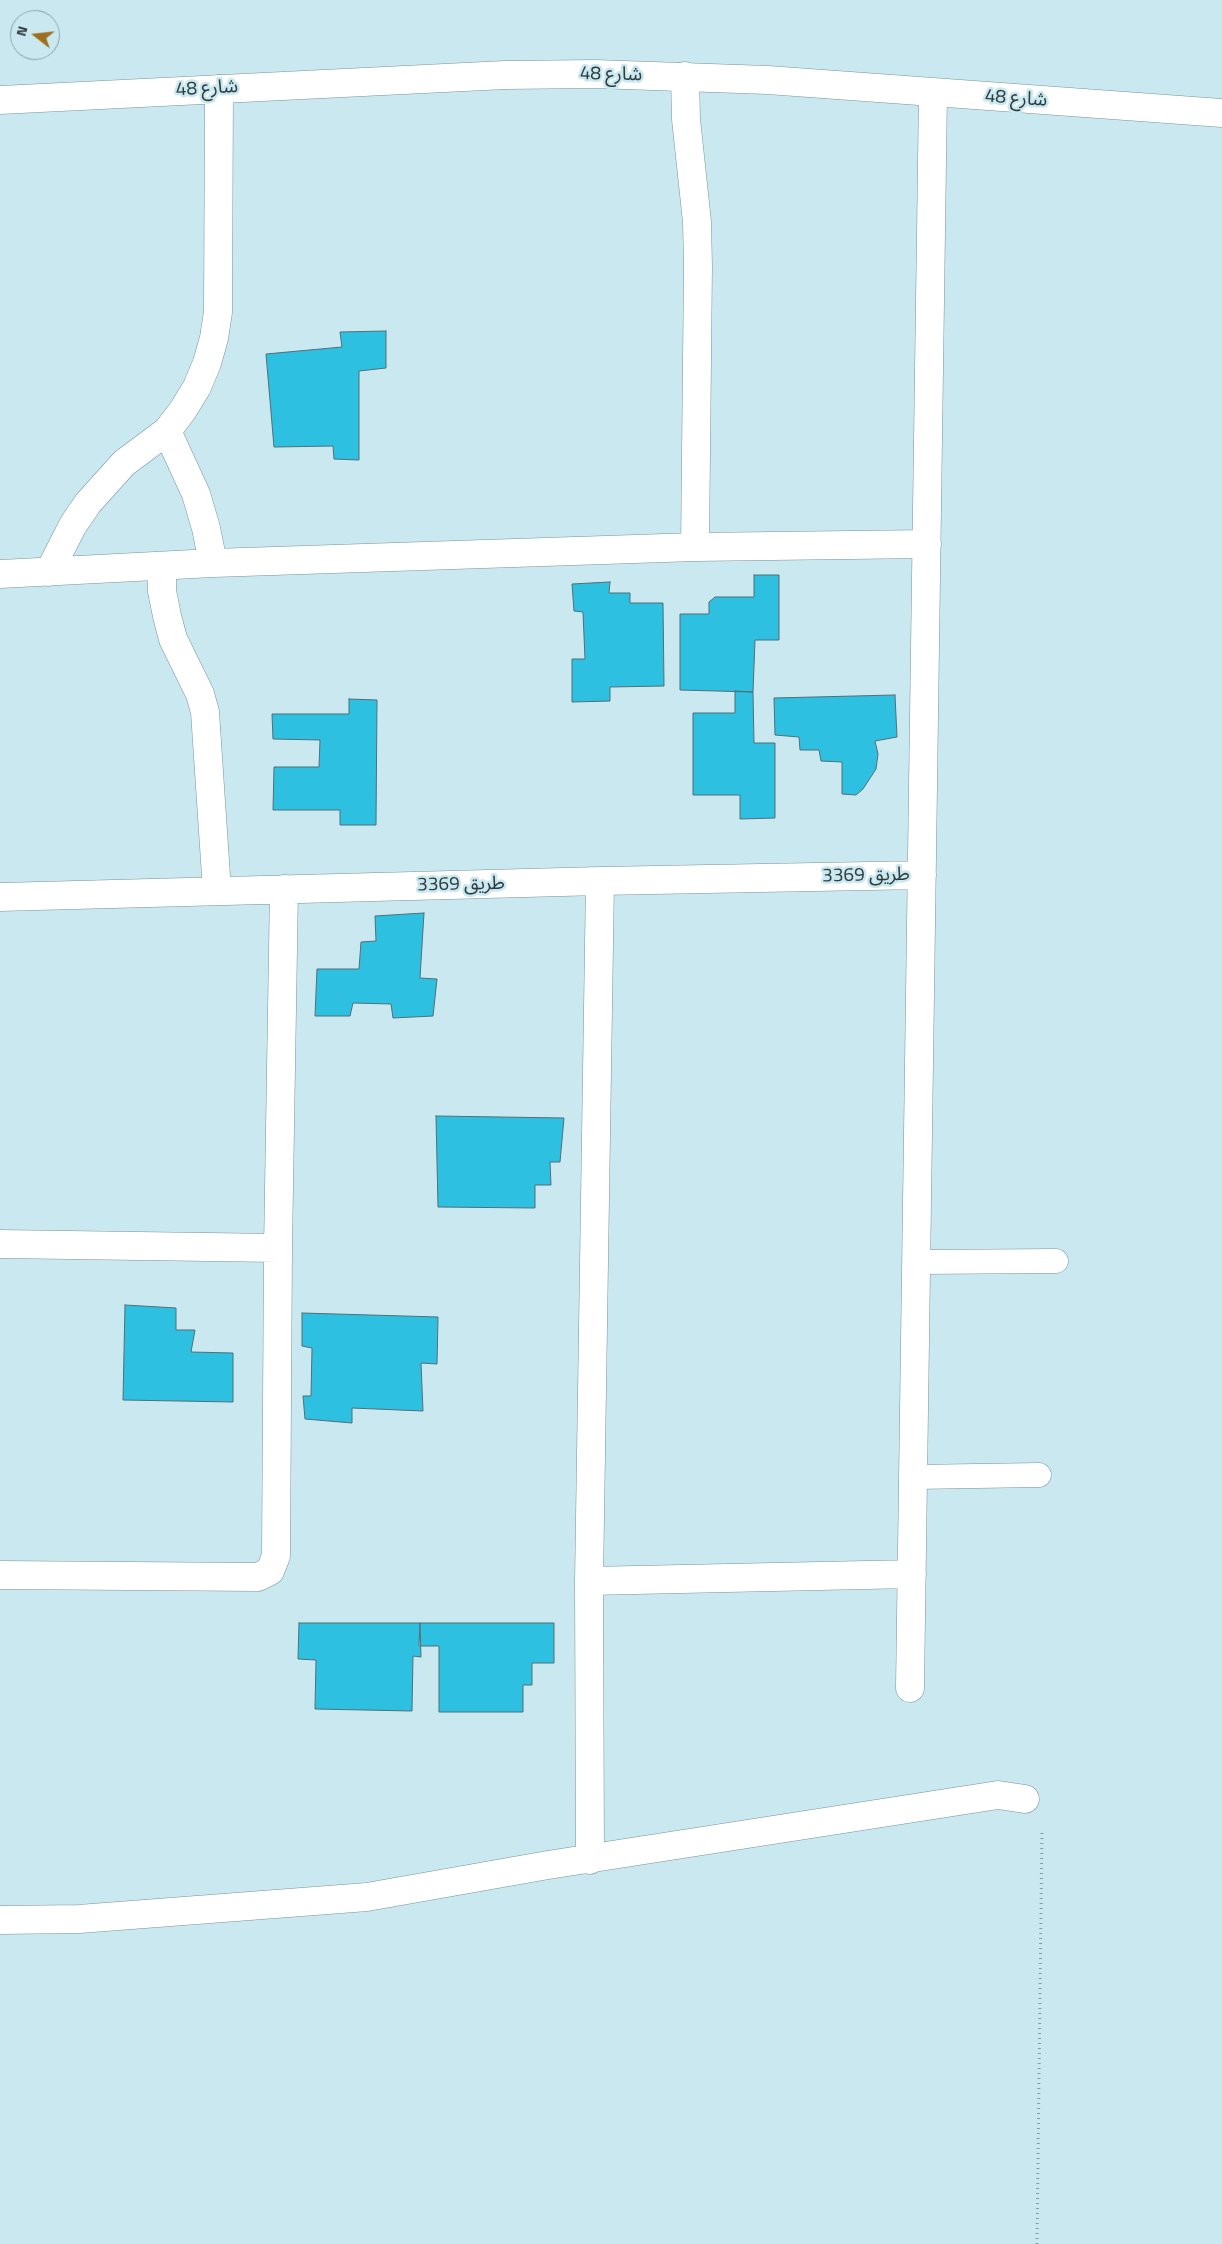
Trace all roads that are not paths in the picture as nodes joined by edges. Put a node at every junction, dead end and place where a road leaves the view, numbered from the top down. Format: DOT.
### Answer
graph roads {
  1 [pos="685,76"];
  2 [pos="219,89"];
  3 [pos="933,93"];
  4 [pos="0,100"];
  5 [pos="1222,113"];
  6 [pos="167,431"];
  7 [pos="927,544"];
  8 [pos="695,547"];
  9 [pos="213,563"];
  10 [pos="162,567"];
  11 [pos="48,572"];
  12 [pos="0,574"];
  13 [pos="922,875"];
  14 [pos="600,881"];
  15 [pos="284,889"];
  16 [pos="217,891"];
  17 [pos="0,897"];
  18 [pos="0,1244"];
  19 [pos="278,1248"];
  20 [pos="1056,1261"];
  21 [pos="917,1262"];
  22 [pos="1039,1474"];
  23 [pos="914,1477"];
  24 [pos="0,1574"];
  25 [pos="912,1574"];
  26 [pos="589,1581"];
  27 [pos="910,1688"];
  28 [pos="1026,1799"];
  29 [pos="590,1860"];
  30 [pos="0,1920"];
  1 -- 2 [label="street, شارع 48"];
  1 -- 3 [label="street, شارع 48"];
  1 -- 8 [label="street"];
  2 -- 4 [label="street, شارع 48"];
  2 -- 6 [label="street"];
  3 -- 5 [label="street, شارع 48"];
  3 -- 7 [label="street"];
  6 -- 9 [label="street"];
  6 -- 11 [label="street"];
  7 -- 8 [label="street"];
  7 -- 13 [label="street"];
  8 -- 9 [label="street"];
  9 -- 10 [label="street"];
  10 -- 11 [label="street"];
  10 -- 16 [label="street"];
  11 -- 12 [label="street"];
  13 -- 14 [label="street, طريق 3369"];
  13 -- 21 [label="street"];
  14 -- 15 [label="street, طريق 3369"];
  14 -- 26 [label="street"];
  15 -- 16 [label="street, طريق 3369"];
  15 -- 19 [label="street"];
  16 -- 17 [label="street, طريق 3369"];
  18 -- 19 [label="street"];
  19 -- 24 [label="street"];
  20 -- 21 [label="lane"];
  21 -- 23 [label="street"];
  22 -- 23 [label="lane"];
  23 -- 25 [label="street"];
  25 -- 26 [label="street"];
  25 -- 27 [label="street"];
  26 -- 29 [label="street"];
  28 -- 29 [label="street"];
  29 -- 30 [label="street"];
}
